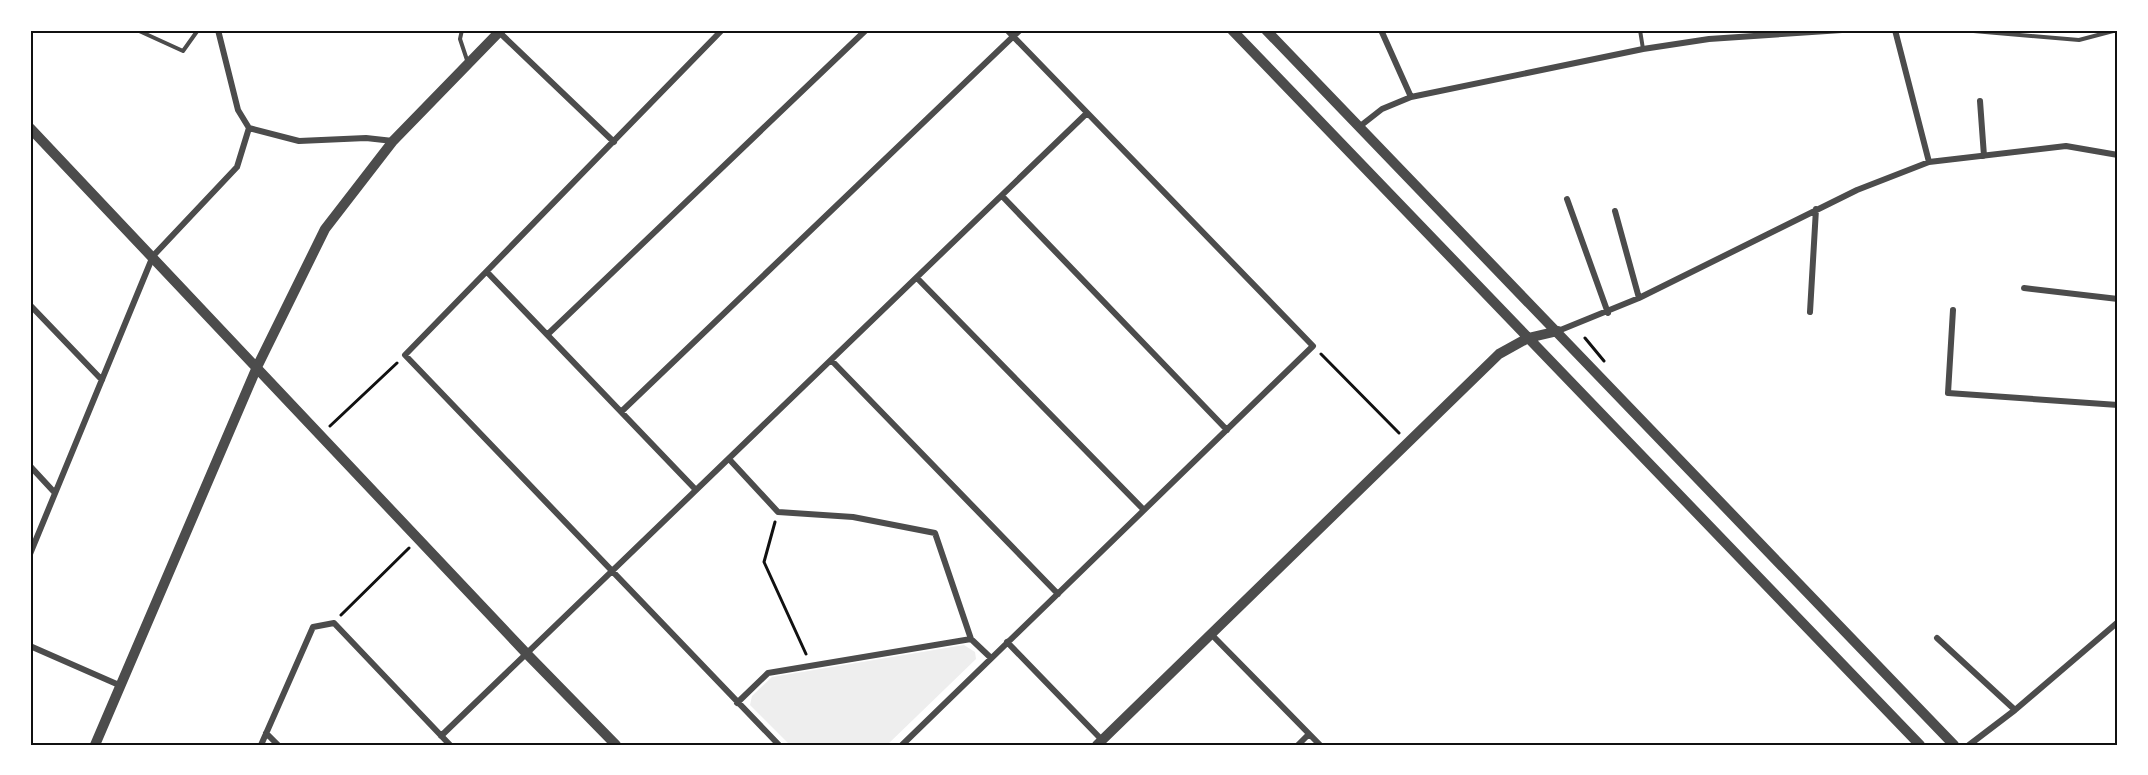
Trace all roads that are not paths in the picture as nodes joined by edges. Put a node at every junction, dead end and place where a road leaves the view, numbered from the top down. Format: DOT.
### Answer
graph roads {
  1 [pos="137,30"];
  2 [pos="198,30"];
  3 [pos="218,30"];
  4 [pos="462,30"];
  5 [pos="722,30"];
  6 [pos="866,30"];
  7 [pos="1007,30"];
  8 [pos="1020,30"];
  9 [pos="1232,30"];
  10 [pos="1266,30"];
  11 [pos="1381,30"];
  12 [pos="1640,30"];
  13 [pos="1842,30"];
  14 [pos="1895,30"];
  15 [pos="1962,30"];
  16 [pos="2117,30"];
  17 [pos="500,31"];
  18 [pos="1013,36"];
  19 [pos="1643,49"];
  20 [pos="468,64"];
  21 [pos="1411,97"];
  22 [pos="1980,101"];
  23 [pos="1086,114"];
  24 [pos="1359,127"];
  25 [pos="30,128"];
  26 [pos="249,128"];
  27 [pos="393,141"];
  28 [pos="614,142"];
  29 [pos="2118,155"];
  30 [pos="1984,156"];
  31 [pos="1929,162"];
  32 [pos="1002,196"];
  33 [pos="1567,199"];
  34 [pos="1816,209"];
  35 [pos="1615,211"];
  36 [pos="153,256"];
  37 [pos="487,272"];
  38 [pos="917,278"];
  39 [pos="2024,288"];
  40 [pos="1639,298"];
  41 [pos="2118,299"];
  42 [pos="30,305"];
  43 [pos="1953,310"];
  44 [pos="1810,312"];
  45 [pos="1608,313"];
  46 [pos="1558,331"];
  47 [pos="548,334"];
  48 [pos="1528,338"];
  49 [pos="832,361"];
  50 [pos="257,367"];
  51 [pos="102,380"];
  52 [pos="2118,405"];
  53 [pos="622,411"];
  54 [pos="1227,430"];
  55 [pos="729,459"];
  56 [pos="30,466"];
  57 [pos="696,490"];
  58 [pos="55,493"];
  59 [pos="1144,510"];
  60 [pos="30,554"];
  61 [pos="611,571"];
  62 [pos="1058,594"];
  63 [pos="2118,622"];
  64 [pos="1211,634"];
  65 [pos="1937,638"];
  66 [pos="971,639"];
  67 [pos="1007,642"];
  68 [pos="30,646"];
  69 [pos="526,653"];
  70 [pos="991,658"];
  71 [pos="119,685"];
  72 [pos="737,702"];
  73 [pos="2015,711"];
  74 [pos="266,733"];
  75 [pos="1309,734"];
  76 [pos="441,736"];
  77 [pos="1099,742"];
  78 [pos="95,745"];
  79 [pos="261,745"];
  80 [pos="278,745"];
  81 [pos="450,745"];
  82 [pos="616,745"];
  83 [pos="779,745"];
  84 [pos="902,745"];
  85 [pos="1298,745"];
  86 [pos="1320,745"];
  87 [pos="1920,745"];
  88 [pos="1954,745"];
  89 [pos="1969,745"];
  1 -- 2 [label="lane"];
  3 -- 26 [label="street"];
  4 -- 20 [label="lane"];
  5 -- 28 [label="street"];
  6 -- 47 [label="street"];
  7 -- 18 [label="street"];
  8 -- 18 [label="street"];
  9 -- 48 [label="street"];
  10 -- 24 [label="street"];
  11 -- 21 [label="street"];
  12 -- 19 [label="lane"];
  13 -- 19 [label="street"];
  14 -- 31 [label="street"];
  15 -- 16 [label="lane"];
  17 -- 20 [label="street"];
  17 -- 28 [label="street"];
  18 -- 23 [label="street"];
  18 -- 53 [label="street"];
  19 -- 21 [label="street"];
  20 -- 27 [label="street"];
  21 -- 24 [label="street"];
  22 -- 30 [label="street"];
  23 -- 32 [label="street"];
  23 -- 54 [label="street"];
  24 -- 46 [label="street"];
  25 -- 36 [label="street"];
  26 -- 27 [label="street"];
  26 -- 36 [label="street"];
  27 -- 50 [label="street"];
  28 -- 37 [label="street"];
  29 -- 30 [label="street"];
  30 -- 31 [label="street"];
  31 -- 34 [label="street"];
  32 -- 38 [label="street"];
  32 -- 54 [label="street"];
  33 -- 45 [label="street"];
  34 -- 40 [label="street"];
  34 -- 44 [label="street"];
  35 -- 40 [label="street"];
  36 -- 50 [label="street"];
  36 -- 51 [label="street"];
  37 -- 47 [label="street"];
  37 -- 61 [label="street"];
  38 -- 49 [label="street"];
  38 -- 59 [label="street"];
  39 -- 41 [label="street"];
  40 -- 45 [label="street"];
  42 -- 51 [label="street"];
  43 -- 52 [label="street"];
  45 -- 46 [label="street"];
  46 -- 48 [label="street"];
  46 -- 88 [label="street"];
  47 -- 53 [label="street"];
  48 -- 64 [label="street"];
  48 -- 87 [label="street"];
  49 -- 55 [label="street"];
  49 -- 62 [label="street"];
  50 -- 69 [label="street"];
  50 -- 71 [label="street"];
  51 -- 58 [label="street"];
  53 -- 57 [label="street"];
  54 -- 59 [label="street"];
  55 -- 57 [label="street"];
  55 -- 66 [label="street"];
  56 -- 58 [label="street"];
  57 -- 61 [label="street"];
  58 -- 60 [label="street"];
  59 -- 62 [label="street"];
  61 -- 69 [label="street"];
  61 -- 72 [label="street"];
  62 -- 67 [label="street"];
  63 -- 73 [label="street"];
  64 -- 75 [label="street"];
  64 -- 77 [label="street"];
  65 -- 73 [label="street"];
  66 -- 70 [label="street"];
  66 -- 72 [label="street"];
  67 -- 70 [label="street"];
  67 -- 77 [label="street"];
  68 -- 71 [label="street"];
  69 -- 76 [label="street"];
  69 -- 82 [label="street"];
  70 -- 84 [label="street"];
  71 -- 78 [label="street"];
  72 -- 83 [label="street"];
  73 -- 89 [label="street"];
  74 -- 76 [label="street"];
  74 -- 79 [label="street"];
  74 -- 80 [label="street"];
  75 -- 85 [label="street"];
  75 -- 86 [label="street"];
  76 -- 81 [label="street"];
}
